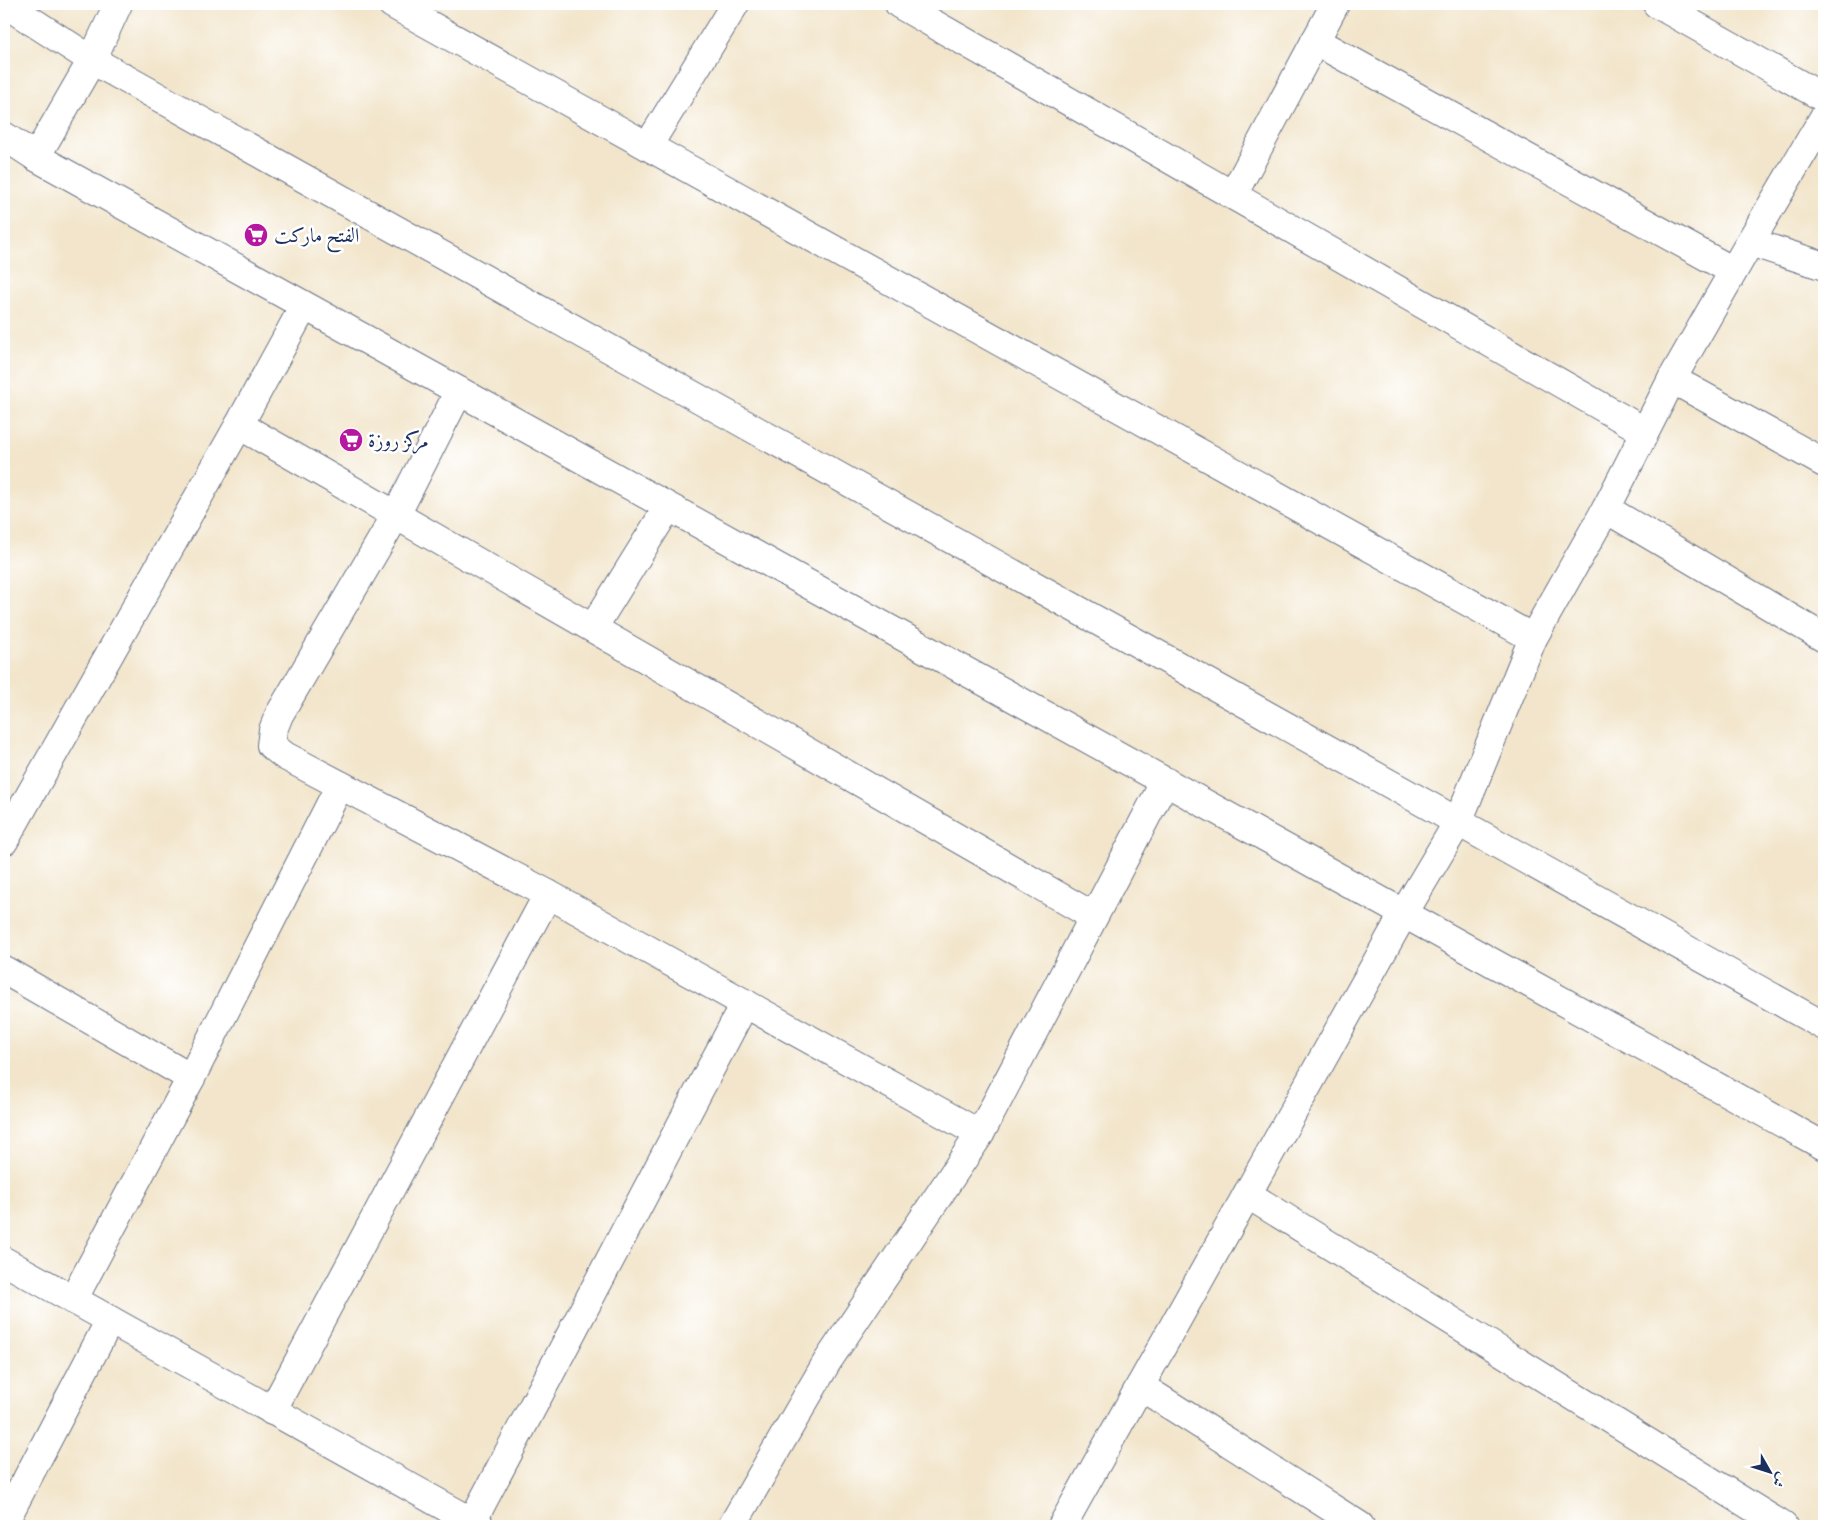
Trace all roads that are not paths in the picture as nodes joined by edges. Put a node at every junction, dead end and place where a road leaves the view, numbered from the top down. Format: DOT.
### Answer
graph roads {
  1 [pos="5,4"];
  2 [pos="118,4"];
  3 [pos="392,4"];
  4 [pos="735,4"];
  5 [pos="900,4"];
  6 [pos="1335,4"];
  7 [pos="1657,4"];
  8 [pos="1315,41"];
  9 [pos="92,60"];
  10 [pos="1824,98"];
  11 [pos="1824,116"];
  12 [pos="4,136"];
  13 [pos="648,146"];
  14 [pos="36,157"];
  15 [pos="1233,195"];
  16 [pos="1750,242"];
  17 [pos="1824,266"];
  18 [pos="1733,271"];
  19 [pos="304,306"];
  20 [pos="1672,379"];
  21 [pos="459,391"];
  22 [pos="239,425"];
  23 [pos="1644,431"];
  24 [pos="1824,463"];
  25 [pos="668,507"];
  26 [pos="1606,509"];
  27 [pos="396,516"];
  28 [pos="593,628"];
  29 [pos="1533,638"];
  30 [pos="1824,638"];
  31 [pos="1165,782"];
  32 [pos="340,785"];
  33 [pos="1458,822"];
  34 [pos="4,841"];
  35 [pos="548,894"];
  36 [pos="1404,913"];
  37 [pos="1093,916"];
  38 [pos="4,970"];
  39 [pos="745,1003"];
  40 [pos="1824,1026"];
  41 [pos="191,1078"];
  42 [pos="980,1134"];
  43 [pos="1824,1146"];
  44 [pos="1247,1194"];
  45 [pos="4,1261"];
  46 [pos="73,1300"];
  47 [pos="110,1320"];
  48 [pos="1140,1386"];
  49 [pos="272,1411"];
  50 [pos="4,1523"];
  51 [pos="476,1524"];
  52 [pos="732,1526"];
  53 [pos="1062,1526"];
  54 [pos="1360,1526"];
  55 [pos="1783,1526"];
  1 -- 9 [label="street"];
  2 -- 9 [label="street"];
  3 -- 13 [label="street"];
  4 -- 13 [label="street"];
  5 -- 15 [label="street"];
  6 -- 8 [label="street"];
  7 -- 10 [label="street"];
  8 -- 15 [label="street"];
  8 -- 18 [label="street"];
  9 -- 14 [label="street"];
  9 -- 33 [label="street"];
  11 -- 16 [label="street"];
  12 -- 14 [label="street"];
  13 -- 29 [label="street"];
  14 -- 19 [label="street"];
  15 -- 23 [label="street"];
  16 -- 17 [label="street"];
  16 -- 18 [label="street"];
  18 -- 20 [label="street"];
  19 -- 21 [label="street"];
  19 -- 22 [label="street"];
  20 -- 23 [label="street"];
  20 -- 24 [label="street"];
  21 -- 25 [label="street"];
  21 -- 27 [label="street"];
  22 -- 27 [label="street"];
  22 -- 34 [label="street"];
  23 -- 26 [label="street"];
  25 -- 28 [label="street"];
  25 -- 31 [label="street"];
  26 -- 29 [label="street"];
  26 -- 30 [label="street"];
  27 -- 28 [label="street"];
  27 -- 32 [label="street"];
  28 -- 37 [label="street"];
  29 -- 33 [label="street"];
  31 -- 36 [label="street"];
  31 -- 37 [label="street"];
  32 -- 35 [label="street"];
  32 -- 41 [label="street"];
  33 -- 36 [label="street"];
  33 -- 40 [label="street"];
  35 -- 39 [label="street"];
  35 -- 49 [label="street"];
  36 -- 43 [label="street"];
  36 -- 44 [label="street"];
  37 -- 42 [label="street"];
  38 -- 41 [label="street"];
  39 -- 42 [label="street"];
  39 -- 51 [label="street"];
  41 -- 46 [label="street"];
  42 -- 52 [label="street"];
  44 -- 48 [label="street"];
  44 -- 55 [label="street"];
  45 -- 46 [label="street"];
  46 -- 47 [label="street"];
  47 -- 49 [label="street"];
  47 -- 50 [label="street"];
  48 -- 53 [label="street"];
  48 -- 54 [label="street"];
  49 -- 51 [label="street"];
}
